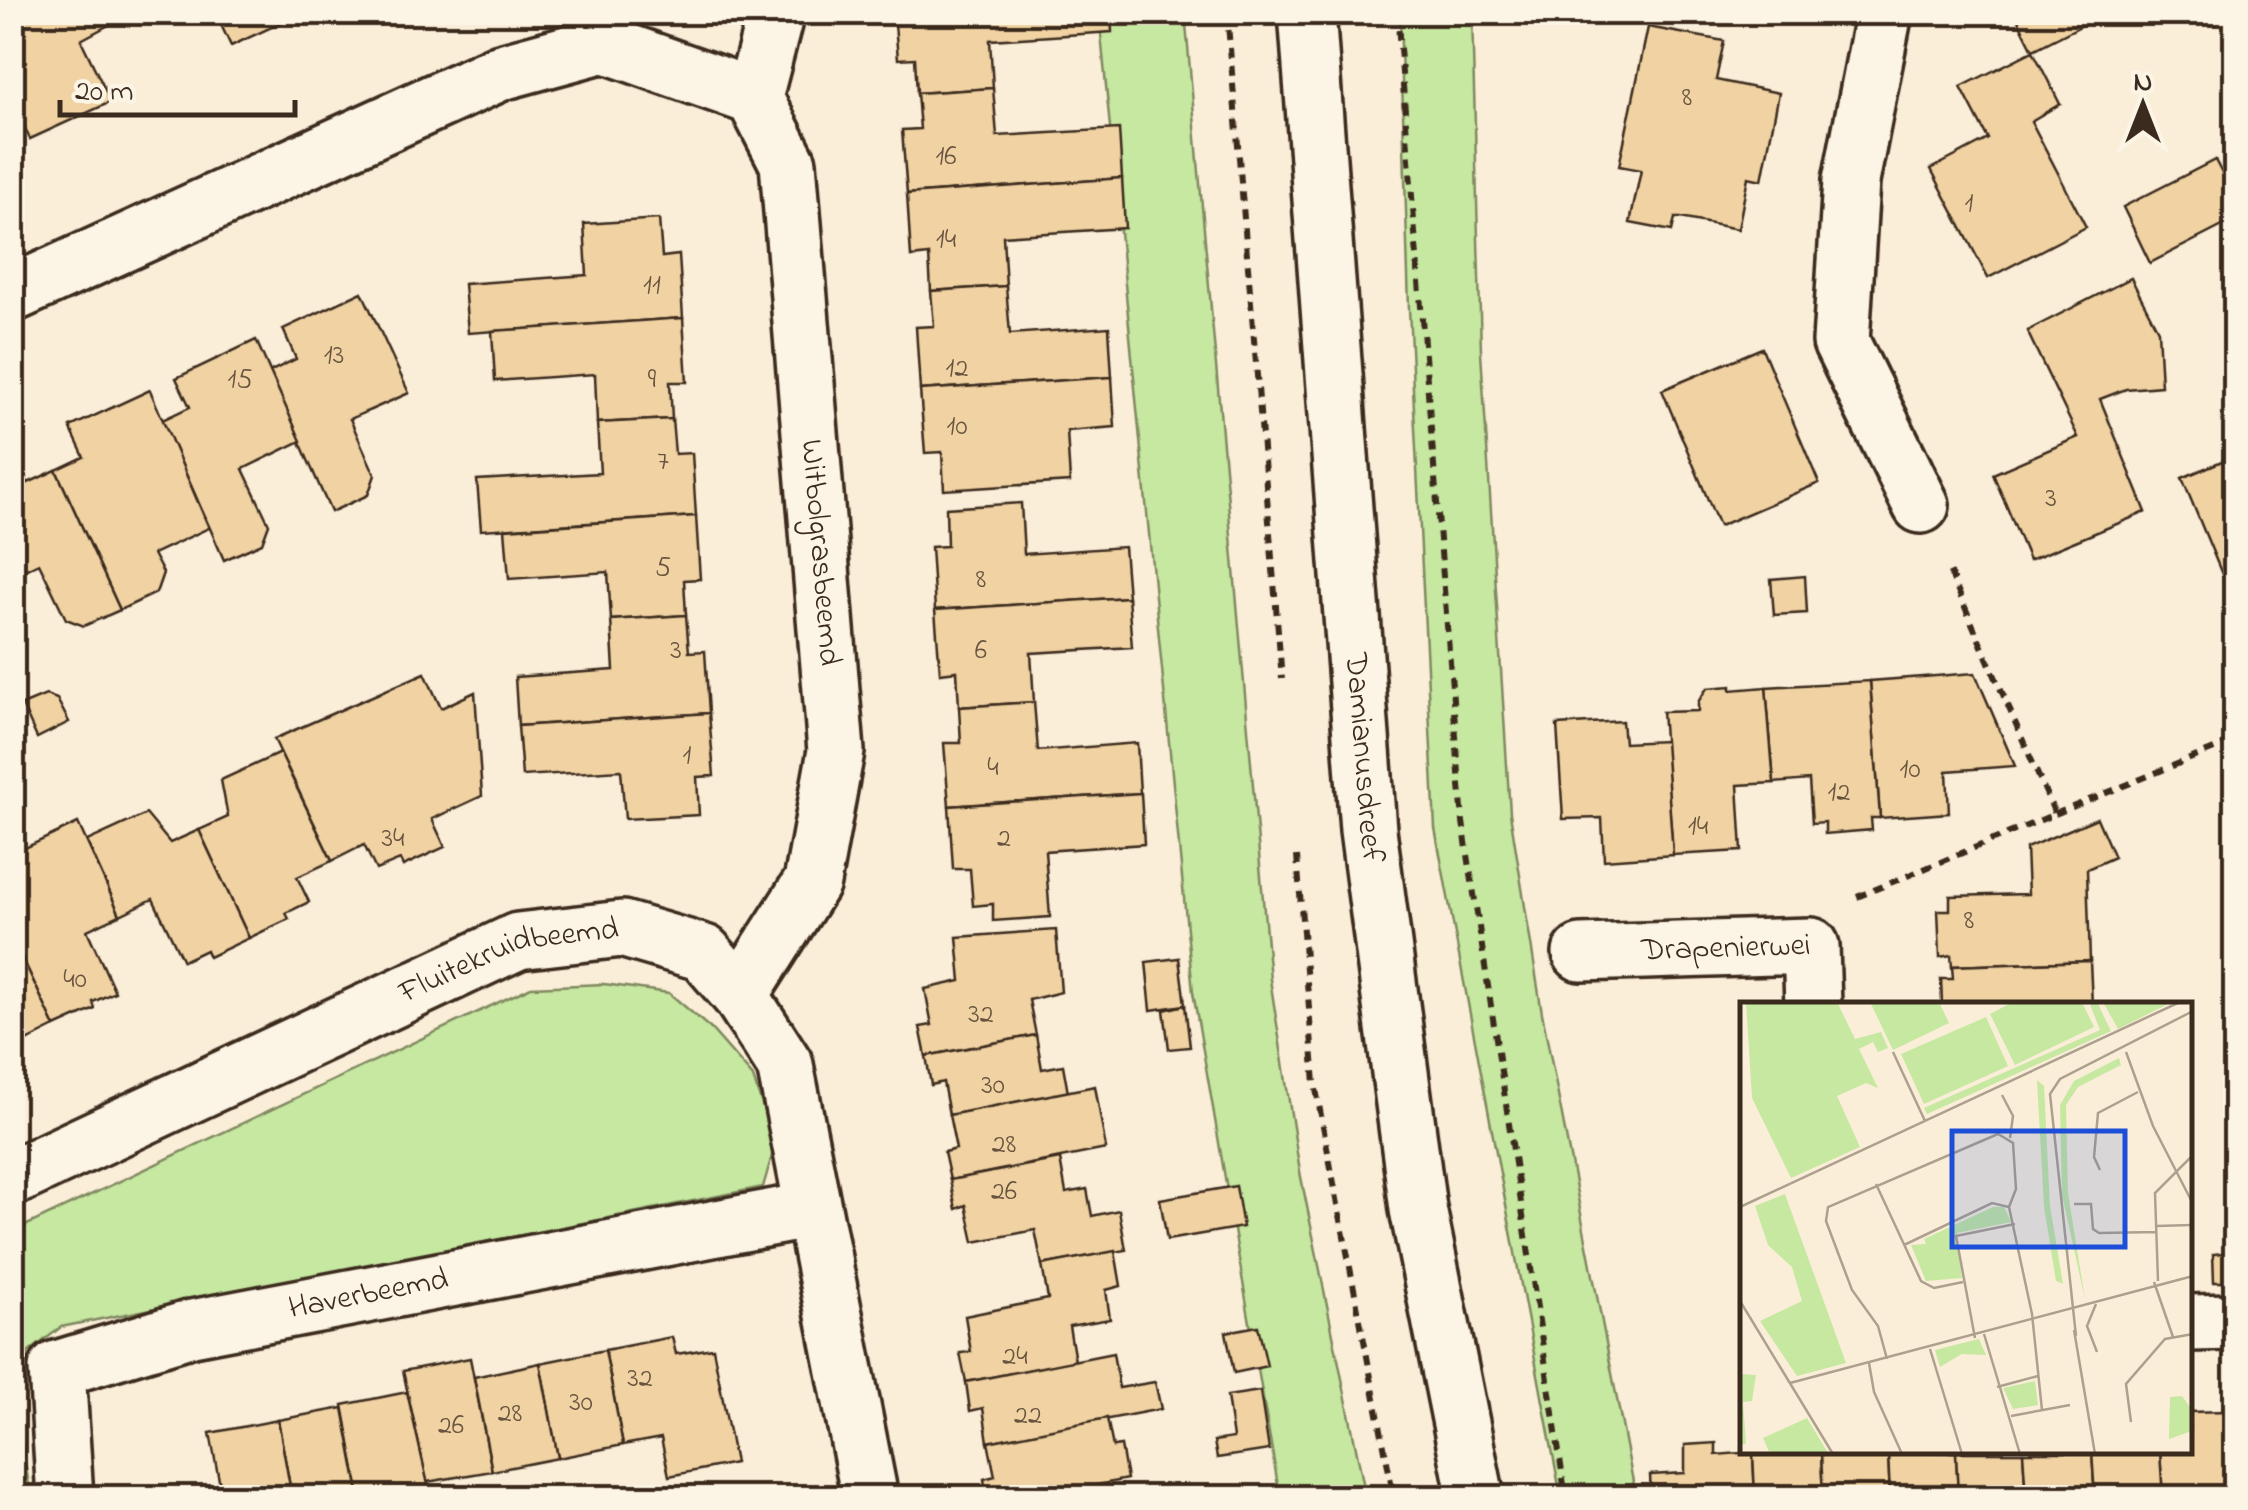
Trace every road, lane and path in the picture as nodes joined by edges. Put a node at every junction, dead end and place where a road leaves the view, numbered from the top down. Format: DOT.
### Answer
graph roads {
  1 [pos="776,12"];
  2 [pos="1307,12"];
  3 [pos="1397,12"];
  4 [pos="1884,12"];
  5 [pos="754,97"];
  6 [pos="12,294"];
  7 [pos="1921,505"];
  8 [pos="2236,740"];
  9 [pos="2055,814"];
  10 [pos="1811,946"];
  11 [pos="1581,953"];
  12 [pos="740,994"];
  13 [pos="1813,1002"];
  14 [pos="12,1178"];
  15 [pos="812,1210"];
  16 [pos="2193,1322"];
  17 [pos="2236,1322"];
  18 [pos="66,1498"];
  19 [pos="870,1498"];
  20 [pos="1476,1498"];
  21 [pos="1566,1498"];
  1 -- 5 [label="street"];
  2 -- 20 [label="street, Damianusdreef"];
  3 -- 21 [label="path"];
  4 -- 7 [label="street"];
  5 -- 6 [label="street"];
  5 -- 12 [label="street, Witbolgrasbeemd"];
  7 -- 9 [label="path"];
  8 -- 9 [label="path"];
  9 -- 10 [label="path"];
  10 -- 11 [label="street, Drapenierwei"];
  10 -- 13 [label="street, Drapenierwei"];
  12 -- 14 [label="street, Fluitekruidbeemd"];
  12 -- 15 [label="street, Fluitekruidbeemd"];
  15 -- 18 [label="street, Haverbeemd"];
  15 -- 19 [label="street, Fluitekruidbeemd"];
  16 -- 17 [label="street"];
}
